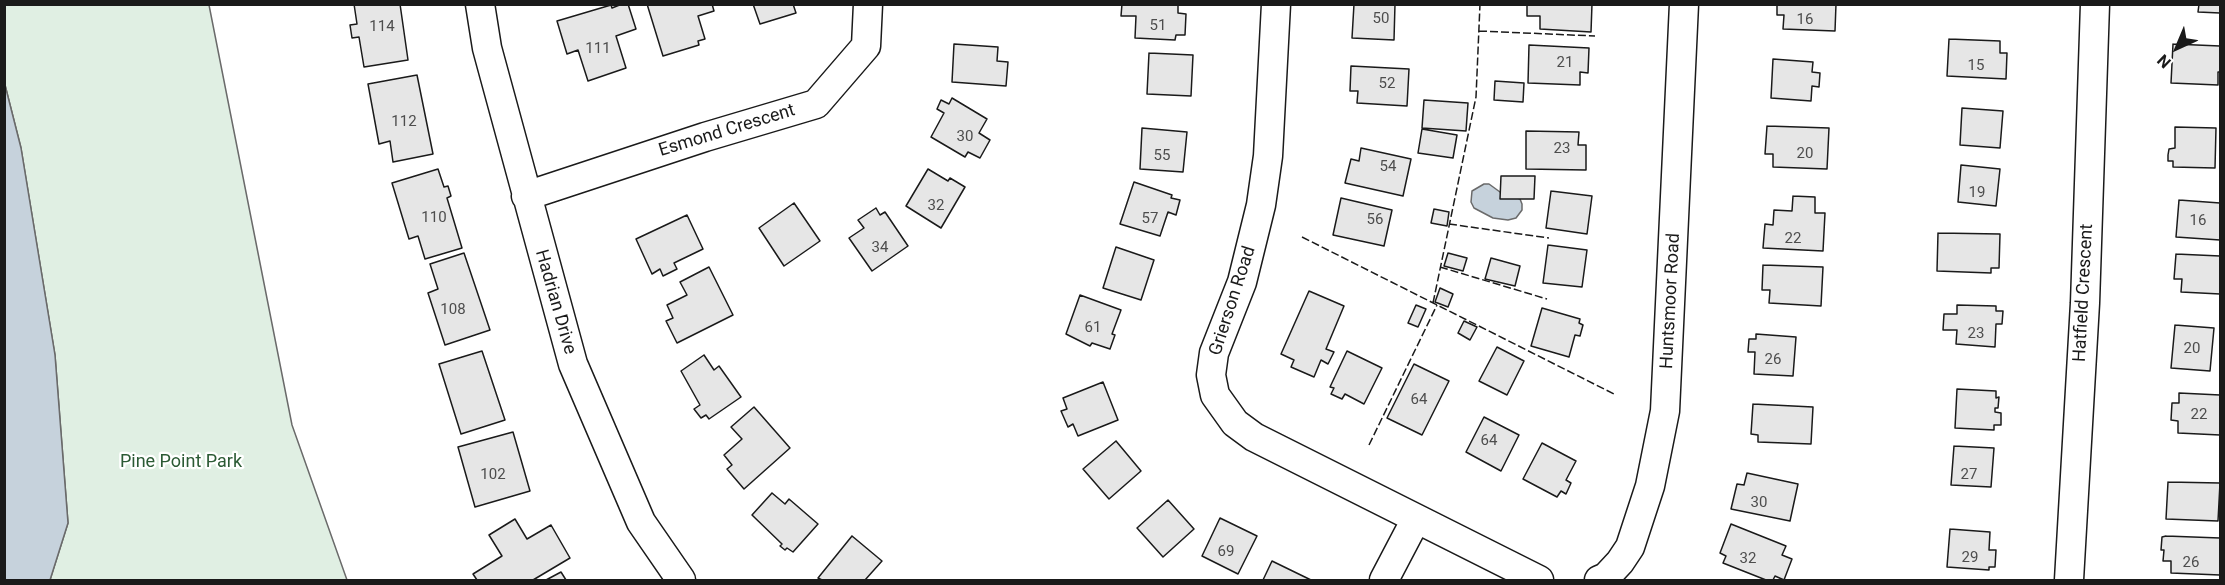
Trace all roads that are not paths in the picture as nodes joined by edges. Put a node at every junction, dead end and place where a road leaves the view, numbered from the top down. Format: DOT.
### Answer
graph roads {
  1 [pos="480,4"];
  2 [pos="868,4"];
  3 [pos="1276,4"];
  4 [pos="1684,4"];
  5 [pos="2095,4"];
  6 [pos="526,196"];
  7 [pos="1416,519"];
  8 [pos="681,580"];
  9 [pos="1384,580"];
  10 [pos="1539,580"];
  11 [pos="1599,580"];
  12 [pos="2068,580"];
  1 -- 6 [label="street, Hadrian Drive"];
  2 -- 6 [label="street, Esmond Crescent"];
  3 -- 7 [label="street, Grierson Road"];
  4 -- 11 [label="street, Huntsmoor Road"];
  5 -- 12 [label="street, Hatfield Crescent"];
  6 -- 8 [label="street, Hadrian Drive"];
  7 -- 9 [label="street"];
  7 -- 10 [label="street"];
}
